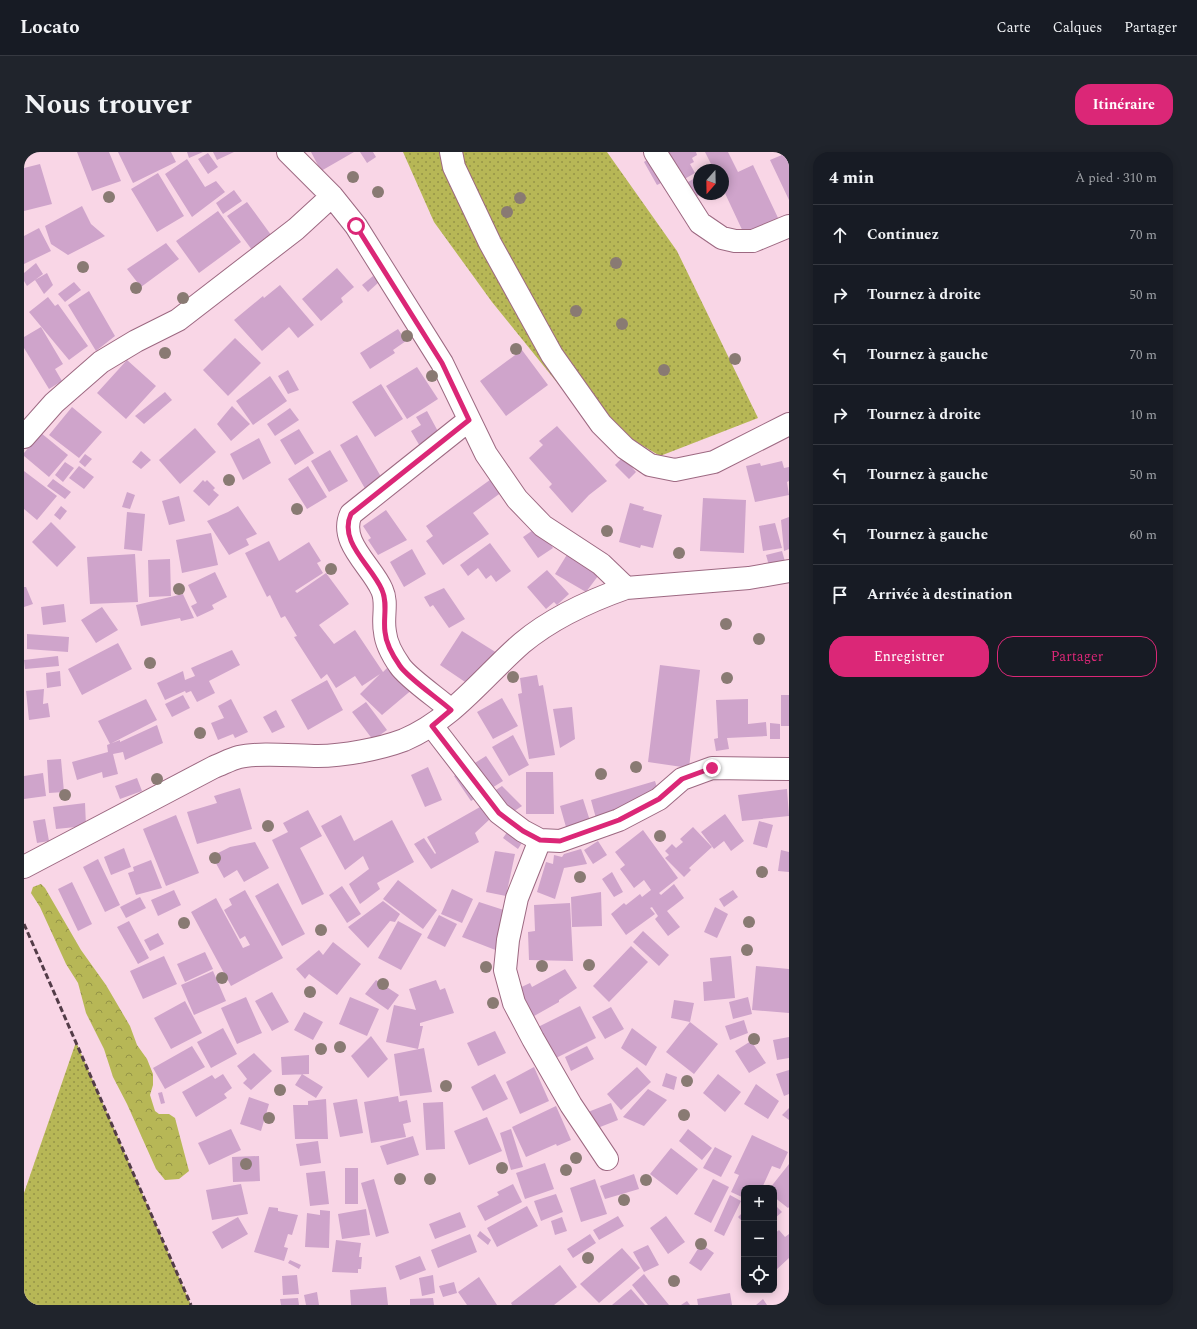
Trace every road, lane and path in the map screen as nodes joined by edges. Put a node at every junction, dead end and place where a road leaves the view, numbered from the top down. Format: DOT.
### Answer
graph roads {
  1 [pos="288,152"];
  2 [pos="451,152"];
  3 [pos="655,152"];
  4 [pos="332,196"];
  5 [pos="789,226"];
  6 [pos="469,420"];
  7 [pos="789,424"];
  8 [pos="24,437"];
  9 [pos="789,571"];
  10 [pos="626,588"];
  11 [pos="451,710"];
  12 [pos="432,726"];
  13 [pos="789,770"];
  14 [pos="540,840"];
  15 [pos="24,867"];
  16 [pos="607,1160"];
  1 -- 4 [label="street"];
  2 -- 7 [label="street"];
  3 -- 5 [label="street"];
  4 -- 6 [label="street"];
  4 -- 8 [label="street"];
  6 -- 10 [label="street"];
  6 -- 11 [label="street"];
  9 -- 10 [label="street"];
  10 -- 11 [label="street"];
  11 -- 12 [label="street"];
  12 -- 14 [label="street"];
  12 -- 15 [label="street"];
  13 -- 14 [label="street"];
  14 -- 16 [label="street"];
}
